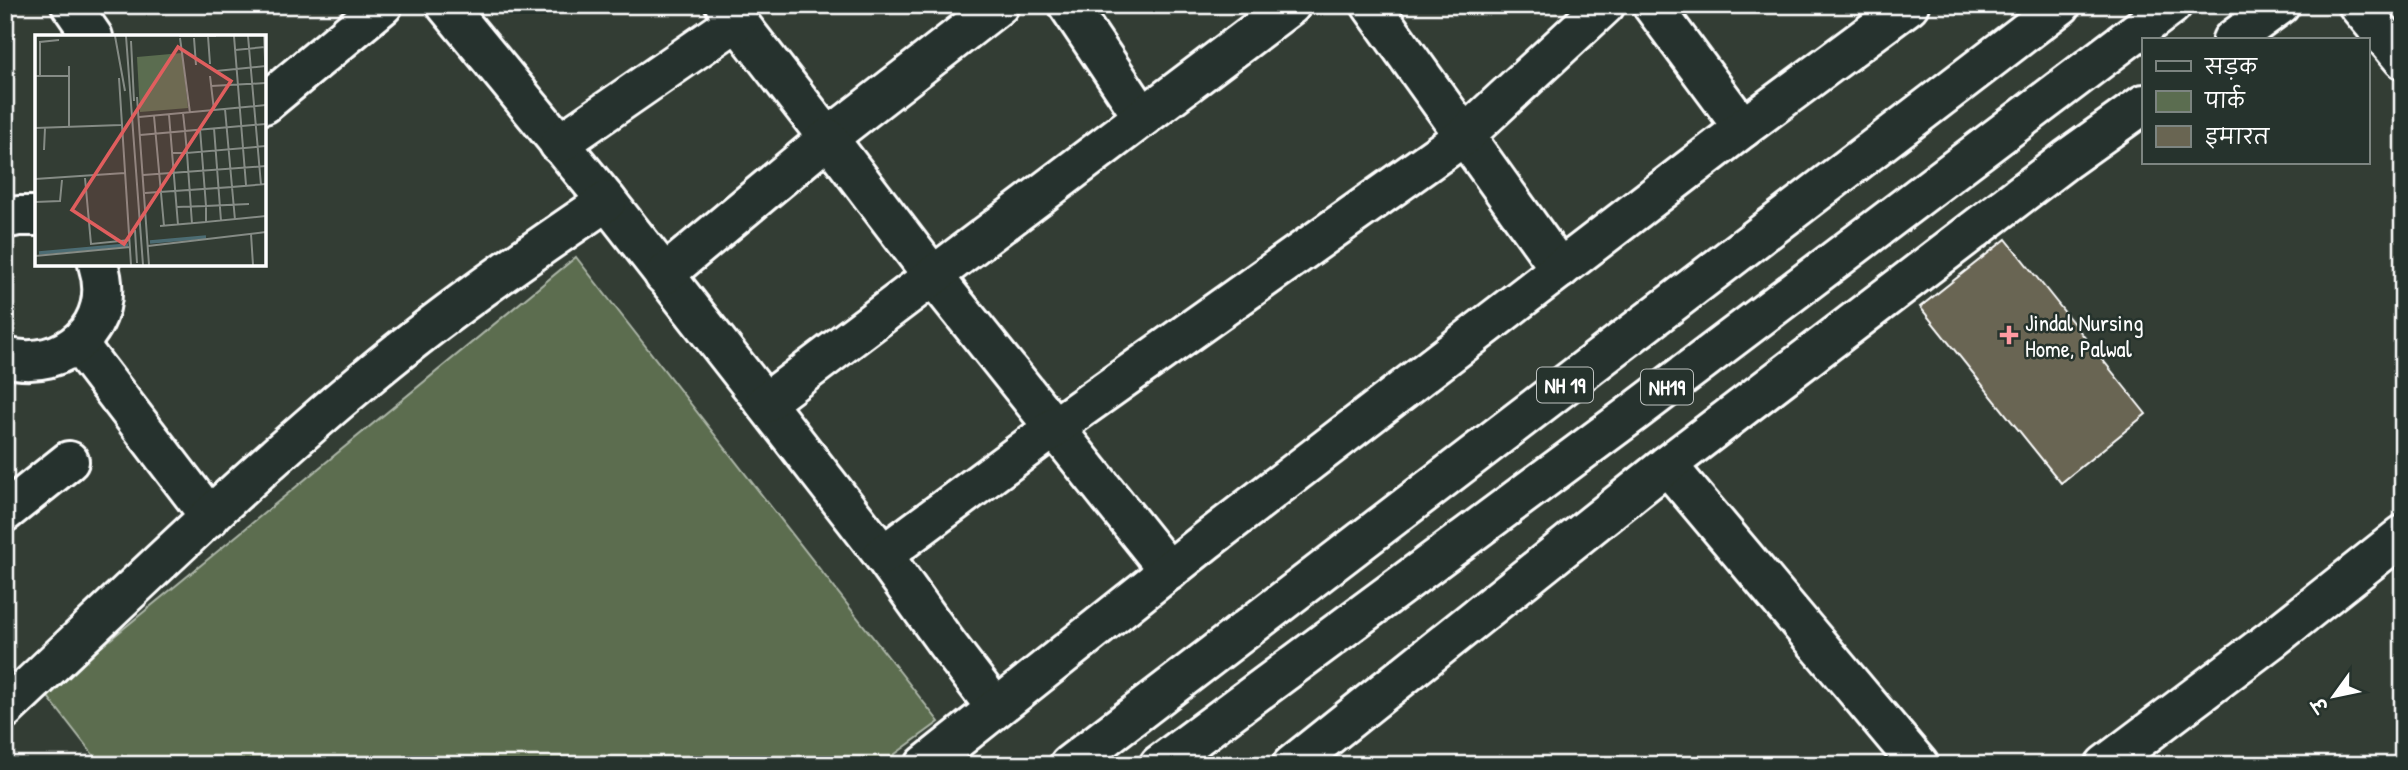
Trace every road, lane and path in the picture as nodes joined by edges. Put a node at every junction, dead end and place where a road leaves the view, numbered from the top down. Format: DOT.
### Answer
graph roads {
  1 [pos="71,5"];
  2 [pos="383,5"];
  3 [pos="446,5"];
  4 [pos="999,5"];
  5 [pos="1068,5"];
  6 [pos="1291,5"];
  7 [pos="1370,5"];
  8 [pos="1605,5"];
  9 [pos="1652,5"];
  10 [pos="1909,5"];
  11 [pos="2061,5"];
  12 [pos="2172,5"];
  13 [pos="2280,5"];
  14 [pos="2358,5"];
  15 [pos="731,13"];
  16 [pos="92,35"];
  17 [pos="2235,38"];
  18 [pos="2403,59"];
  19 [pos="266,102"];
  20 [pos="2142,105"];
  21 [pos="1143,117"];
  22 [pos="1744,128"];
  23 [pos="1464,136"];
  24 [pos="828,138"];
  25 [pos="559,144"];
  26 [pos="607,201"];
  27 [pos="35,216"];
  28 [pos="5,219"];
  29 [pos="98,266"];
  30 [pos="1560,269"];
  31 [pos="664,275"];
  32 [pos="933,276"];
  33 [pos="78,344"];
  34 [pos="5,357"];
  35 [pos="765,403"];
  36 [pos="1055,427"];
  37 [pos="69,461"];
  38 [pos="1667,465"];
  39 [pos="5,512"];
  40 [pos="210,517"];
  41 [pos="2403,535"];
  42 [pos="883,555"];
  43 [pos="1168,571"];
  44 [pos="996,708"];
  45 [pos="5,709"];
  46 [pos="925,765"];
  47 [pos="1069,765"];
  48 [pos="1159,765"];
  49 [pos="1292,765"];
  50 [pos="1919,765"];
  51 [pos="2105,765"];
  1 -- 16 [label="main road"];
  2 -- 19 [label="main road"];
  3 -- 25 [label="main road"];
  4 -- 24 [label="main road"];
  5 -- 21 [label="main road"];
  6 -- 21 [label="main road"];
  7 -- 23 [label="main road"];
  8 -- 23 [label="main road"];
  9 -- 22 [label="main road"];
  10 -- 22 [label="main road"];
  11 -- 47 [label="main road, NH 19"];
  12 -- 48 [label="main road, NH19"];
  13 -- 17 [label="main road"];
  14 -- 18 [label="main road"];
  15 -- 24 [label="main road"];
  15 -- 25 [label="main road"];
  20 -- 38 [label="main road"];
  21 -- 32 [label="main road"];
  22 -- 30 [label="main road"];
  23 -- 30 [label="main road"];
  23 -- 36 [label="main road"];
  24 -- 31 [label="main road"];
  24 -- 32 [label="main road"];
  25 -- 26 [label="main road"];
  26 -- 31 [label="main road"];
  26 -- 40 [label="main road"];
  27 -- 28 [label="main road"];
  29 -- 33 [label="main road"];
  30 -- 43 [label="main road"];
  31 -- 35 [label="main road"];
  32 -- 35 [label="main road"];
  32 -- 36 [label="main road"];
  33 -- 34 [label="main road"];
  33 -- 40 [label="main road"];
  35 -- 42 [label="main road"];
  36 -- 42 [label="main road"];
  36 -- 43 [label="main road"];
  37 -- 39 [label="main road"];
  38 -- 49 [label="main road"];
  38 -- 50 [label="main road"];
  40 -- 45 [label="main road"];
  41 -- 51 [label="main road"];
  42 -- 44 [label="main road"];
  43 -- 44 [label="main road"];
  44 -- 46 [label="main road"];
}
